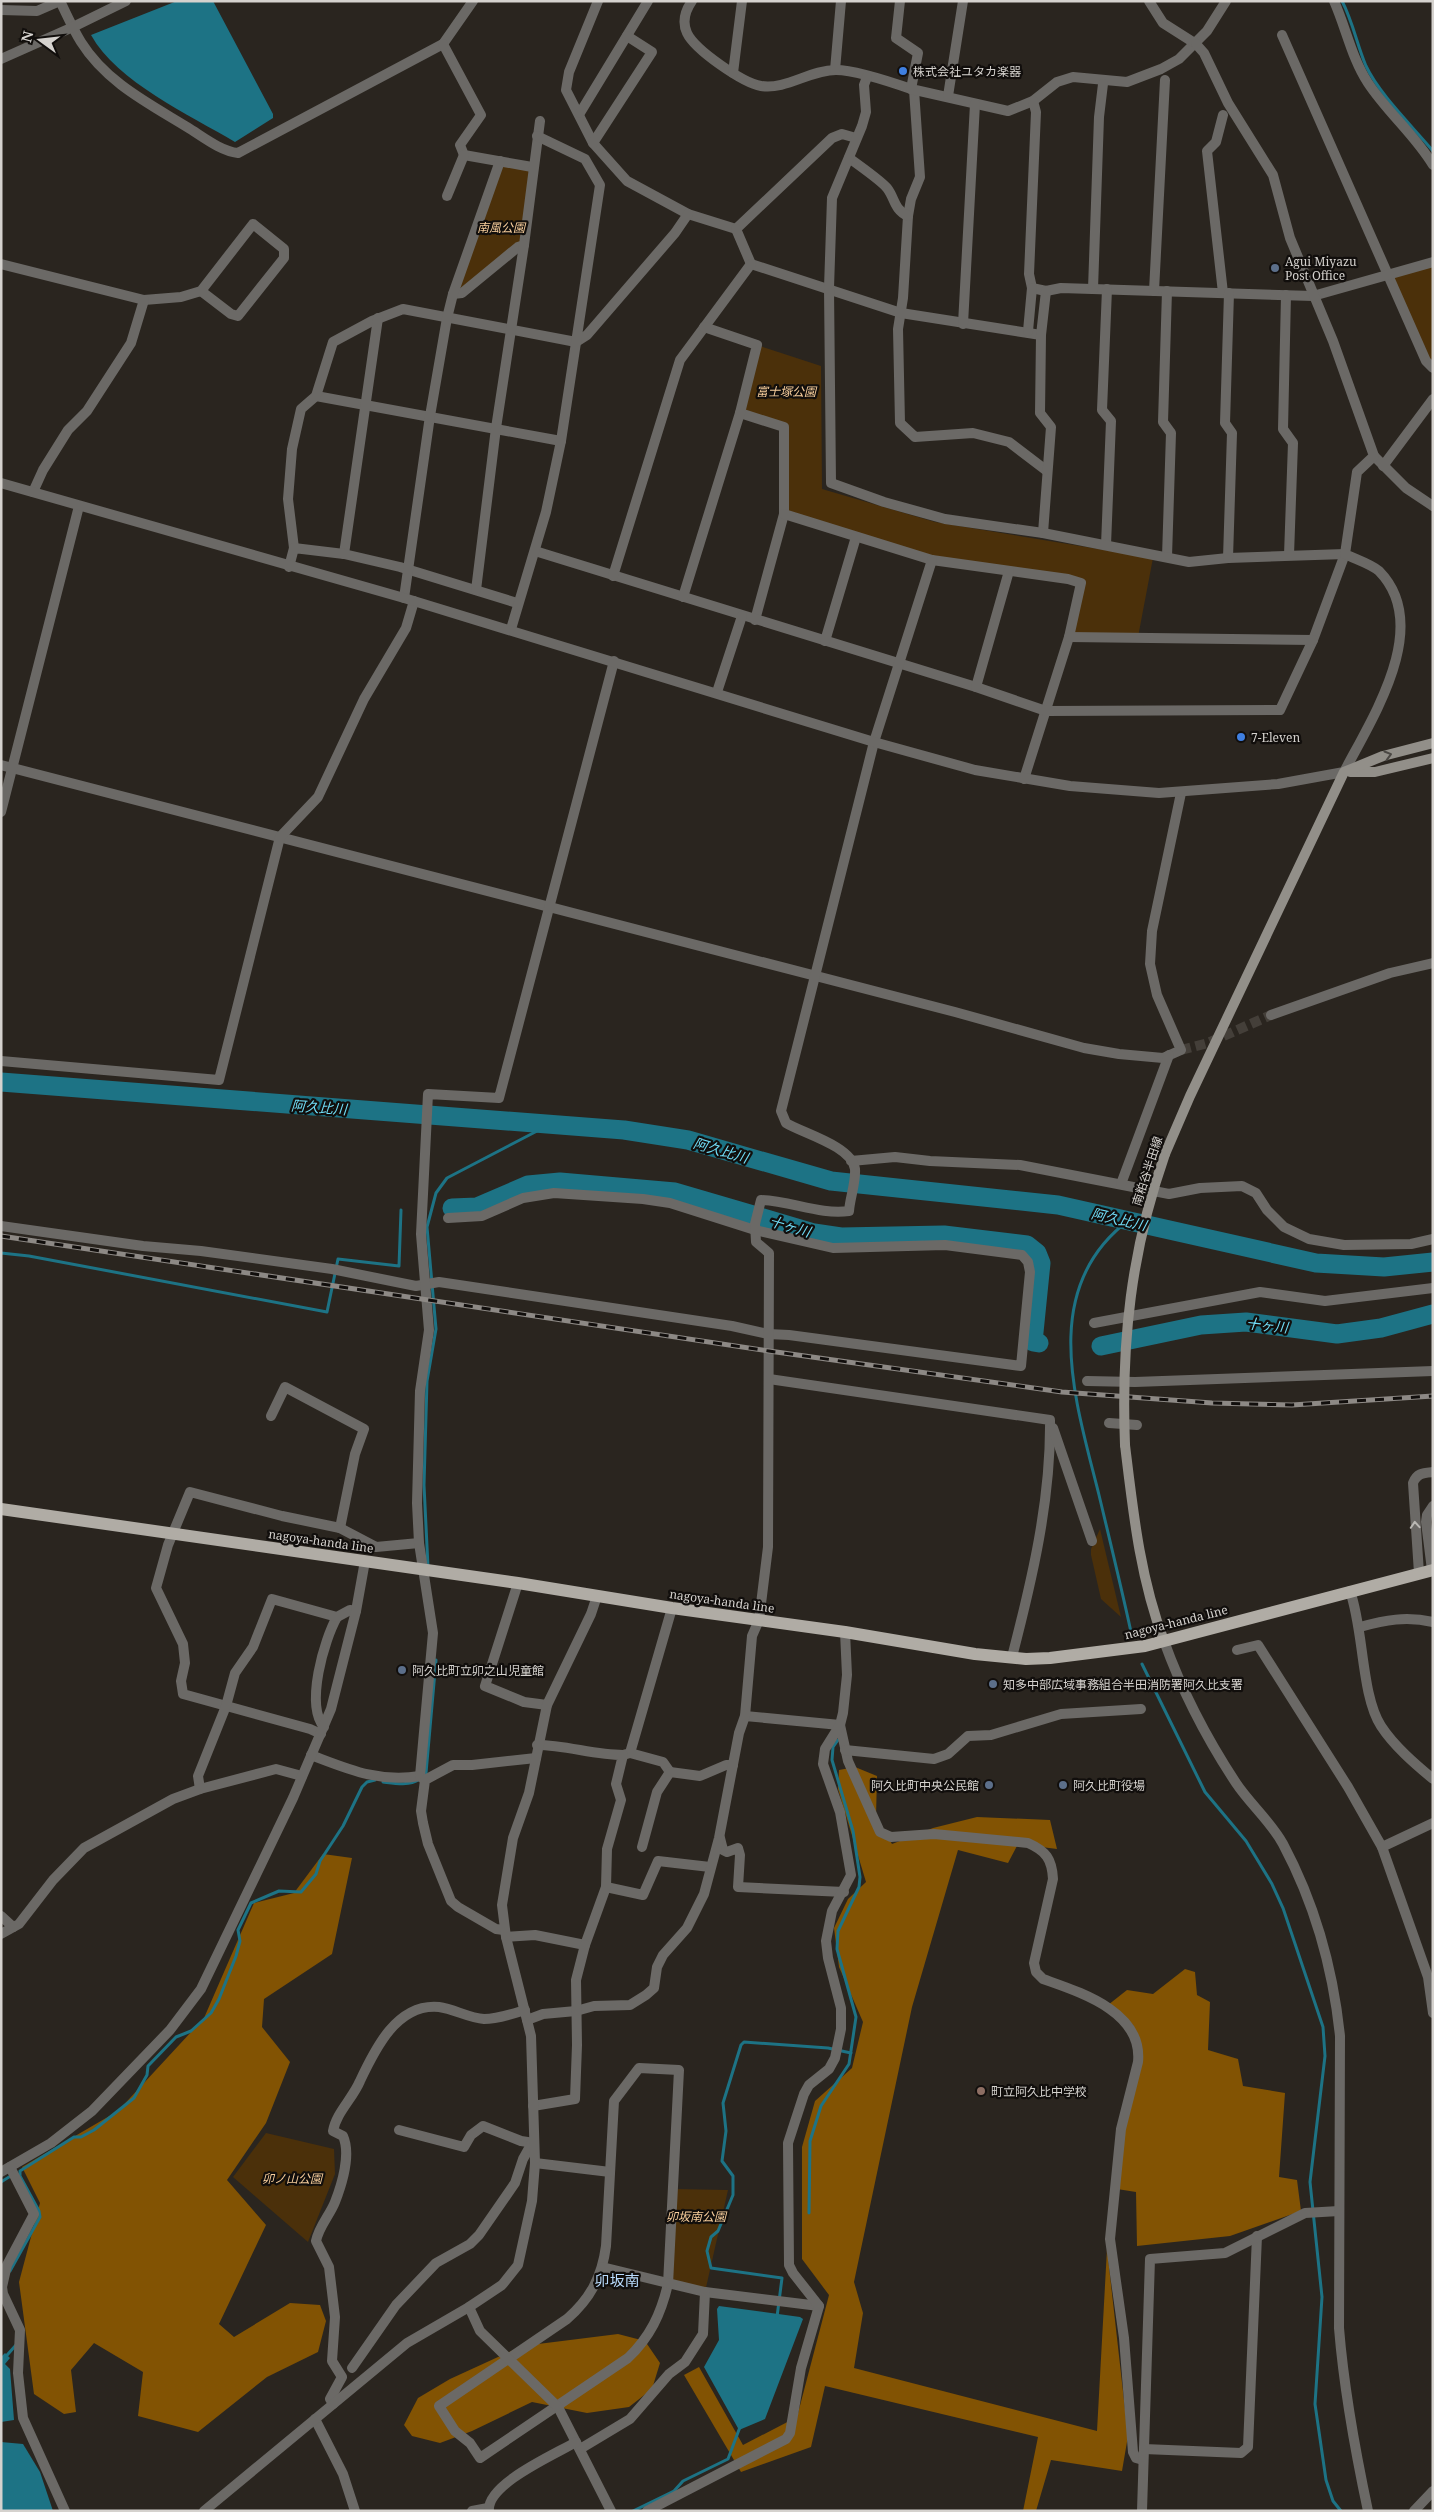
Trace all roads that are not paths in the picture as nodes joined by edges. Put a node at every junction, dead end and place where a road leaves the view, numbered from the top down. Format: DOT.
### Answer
graph roads {
  1 [pos="126,1"];
  2 [pos="473,1"];
  3 [pos="598,1"];
  4 [pos="648,1"];
  5 [pos="692,1"];
  6 [pos="742,1"];
  7 [pos="841,1"];
  8 [pos="900,1"];
  9 [pos="963,1"];
  10 [pos="1149,1"];
  11 [pos="1226,1"];
  12 [pos="1334,1"];
  13 [pos="1,10"];
  14 [pos="73,28"];
  15 [pos="1282,35"];
  16 [pos="627,36"];
  17 [pos="443,44"];
  18 [pos="1196,44"];
  19 [pos="1,59"];
  20 [pos="835,70"];
  21 [pos="733,73"];
  22 [pos="867,77"];
  23 [pos="1165,80"];
  24 [pos="1103,84"];
  25 [pos="912,89"];
  26 [pos="948,96"];
  27 [pos="1032,101"];
  28 [pos="976,104"];
  29 [pos="580,113"];
  30 [pos="1224,115"];
  31 [pos="540,121"];
  32 [pos="537,136"];
  33 [pos="856,138"];
  34 [pos="594,143"];
  35 [pos="464,155"];
  36 [pos="849,158"];
  37 [pos="500,161"];
  38 [pos="1433,165"];
  39 [pos="532,167"];
  40 [pos="447,196"];
  41 [pos="688,214"];
  42 [pos="908,216"];
  43 [pos="736,229"];
  44 [pos="524,245"];
  45 [pos="1433,262"];
  46 [pos="1,264"];
  47 [pos="751,264"];
  48 [pos="1387,274"];
  49 [pos="829,288"];
  50 [pos="1032,288"];
  51 [pos="1092,289"];
  52 [pos="1107,289"];
  53 [pos="202,291"];
  54 [pos="1046,291"];
  55 [pos="1154,291"];
  56 [pos="1166,291"];
  57 [pos="1226,293"];
  58 [pos="452,294"];
  59 [pos="1286,295"];
  60 [pos="1313,296"];
  61 [pos="144,300"];
  62 [pos="901,313"];
  63 [pos="378,318"];
  64 [pos="447,318"];
  65 [pos="963,324"];
  66 [pos="704,327"];
  67 [pos="512,331"];
  68 [pos="1028,331"];
  69 [pos="1040,334"];
  70 [pos="576,342"];
  71 [pos="1433,368"];
  72 [pos="316,396"];
  73 [pos="1433,399"];
  74 [pos="366,405"];
  75 [pos="740,413"];
  76 [pos="430,416"];
  77 [pos="496,428"];
  78 [pos="561,441"];
  79 [pos="1374,456"];
  80 [pos="1383,466"];
  81 [pos="1047,471"];
  82 [pos="1,484"];
  83 [pos="28,490"];
  84 [pos="79,506"];
  85 [pos="1433,506"];
  86 [pos="784,514"];
  87 [pos="1043,533"];
  88 [pos="856,536"];
  89 [pos="1106,545"];
  90 [pos="294,548"];
  91 [pos="535,551"];
  92 [pos="344,554"];
  93 [pos="1345,554"];
  94 [pos="1289,555"];
  95 [pos="1168,557"];
  96 [pos="1228,558"];
  97 [pos="932,560"];
  98 [pos="289,567"];
  99 [pos="409,570"];
  100 [pos="1009,571"];
  101 [pos="613,576"];
  102 [pos="476,590"];
  103 [pos="683,597"];
  104 [pos="409,599"];
  105 [pos="517,603"];
  106 [pos="742,616"];
  107 [pos="755,620"];
  108 [pos="511,629"];
  109 [pos="1069,637"];
  110 [pos="1313,640"];
  111 [pos="825,641"];
  112 [pos="614,661"];
  113 [pos="900,664"];
  114 [pos="976,687"];
  115 [pos="717,692"];
  116 [pos="1046,710"];
  117 [pos="874,742"];
  118 [pos="1433,744"];
  119 [pos="1433,758"];
  120 [pos="1,765"];
  121 [pos="13,768"];
  122 [pos="1344,772"];
  123 [pos="1024,779"];
  124 [pos="1181,793"];
  125 [pos="1,812"];
  126 [pos="280,837"];
  127 [pos="549,907"];
  128 [pos="1433,963"];
  129 [pos="817,976"];
  130 [pos="1271,1015"];
  131 [pos="1169,1055"];
  132 [pos="1,1061"];
  133 [pos="853,1165"];
  134 [pos="1121,1184"];
  135 [pos="448,1218"];
  136 [pos="1,1226"];
  137 [pos="755,1227"];
  138 [pos="1433,1239"];
  139 [pos="424,1283"];
  140 [pos="1433,1288"];
  141 [pos="1094,1323"];
  142 [pos="768,1334"];
  143 [pos="1433,1371"];
  144 [pos="770,1379"];
  145 [pos="1087,1381"];
  146 [pos="271,1416"];
  147 [pos="1050,1420"];
  148 [pos="1109,1423"];
  149 [pos="1137,1425"];
  150 [pos="1433,1472"];
  151 [pos="1413,1496"];
  152 [pos="1433,1505"];
  153 [pos="1,1509"];
  154 [pos="340,1528"];
  155 [pos="172,1534"];
  156 [pos="1092,1541"];
  157 [pos="419,1543"];
  158 [pos="365,1561"];
  159 [pos="422,1569"];
  160 [pos="1428,1571"];
  161 [pos="518,1583"];
  162 [pos="1350,1591"];
  163 [pos="597,1596"];
  164 [pos="672,1608"];
  165 [pos="356,1611"];
  166 [pos="337,1617"];
  167 [pos="759,1620"];
  168 [pos="1433,1622"];
  169 [pos="1360,1627"];
  170 [pos="845,1632"];
  171 [pos="1164,1641"];
  172 [pos="1237,1650"];
  173 [pos="1012,1657"];
  174 [pos="547,1705"];
  175 [pos="226,1706"];
  176 [pos="1141,1709"];
  177 [pos="745,1716"];
  178 [pos="840,1725"];
  179 [pos="322,1730"];
  180 [pos="537,1746"];
  181 [pos="845,1750"];
  182 [pos="627,1754"];
  183 [pos="311,1755"];
  184 [pos="536,1758"];
  185 [pos="733,1765"];
  186 [pos="670,1772"];
  187 [pos="302,1776"];
  188 [pos="422,1778"];
  189 [pos="1433,1779"];
  190 [pos="200,1789"];
  191 [pos="1433,1823"];
  192 [pos="719,1838"];
  193 [pos="642,1848"];
  194 [pos="1382,1848"];
  195 [pos="710,1868"];
  196 [pos="606,1887"];
  197 [pos="844,1892"];
  198 [pos="1,1916"];
  199 [pos="13,1927"];
  200 [pos="505,1933"];
  201 [pos="1,1934"];
  202 [pos="585,1945"];
  203 [pos="576,2011"];
  204 [pos="1433,2013"];
  205 [pos="526,2015"];
  206 [pos="533,2106"];
  207 [pos="399,2130"];
  208 [pos="533,2143"];
  209 [pos="535,2163"];
  210 [pos="6,2169"];
  211 [pos="610,2172"];
  212 [pos="1339,2211"];
  213 [pos="1257,2236"];
  214 [pos="602,2267"];
  215 [pos="668,2284"];
  216 [pos="705,2292"];
  217 [pos="819,2306"];
  218 [pos="469,2307"];
  219 [pos="510,2358"];
  220 [pos="352,2368"];
  221 [pos="334,2404"];
  222 [pos="558,2407"];
  223 [pos="315,2419"];
  224 [pos="578,2445"];
  225 [pos="1144,2448"];
  226 [pos="1143,2460"];
  227 [pos="1433,2491"];
  228 [pos="488,2509"];
  229 [pos="65,2511"];
  230 [pos="204,2511"];
  231 [pos="355,2511"];
  232 [pos="472,2511"];
  233 [pos="611,2511"];
  234 [pos="647,2511"];
  235 [pos="1142,2511"];
  236 [pos="1368,2511"];
  237 [pos="1414,2511"];
  1 -- 14 [label="street"];
  2 -- 17 [label="street"];
  3 -- 29 [label="street"];
  4 -- 16 [label="street"];
  5 -- 21 [label="street"];
  6 -- 21 [label="street"];
  7 -- 20 [label="street"];
  8 -- 25 [label="street"];
  9 -- 26 [label="street"];
  10 -- 18 [label="street"];
  11 -- 18 [label="street"];
  12 -- 38 [label="street"];
  13 -- 14 [label="street"];
  14 -- 17 [label="street"];
  14 -- 19 [label="street"];
  15 -- 48 [label="street"];
  16 -- 29 [label="street"];
  16 -- 34 [label="street"];
  17 -- 35 [label="street"];
  18 -- 27 [label="street"];
  18 -- 60 [label="street"];
  20 -- 21 [label="street"];
  20 -- 22 [label="street"];
  22 -- 25 [label="street"];
  22 -- 33 [label="street"];
  23 -- 55 [label="street"];
  24 -- 51 [label="street"];
  25 -- 26 [label="street"];
  25 -- 42 [label="street"];
  26 -- 28 [label="street"];
  27 -- 28 [label="street"];
  27 -- 50 [label="street"];
  28 -- 65 [label="street"];
  29 -- 34 [label="street"];
  30 -- 57 [label="street"];
  31 -- 32 [label="street"];
  32 -- 39 [label="street"];
  32 -- 70 [label="street"];
  33 -- 36 [label="street"];
  33 -- 43 [label="street"];
  34 -- 41 [label="street"];
  35 -- 37 [label="street"];
  35 -- 40 [label="street"];
  36 -- 42 [label="street"];
  36 -- 49 [label="street"];
  37 -- 39 [label="street"];
  37 -- 58 [label="street"];
  39 -- 44 [label="street"];
  41 -- 43 [label="street"];
  41 -- 70 [label="street"];
  42 -- 62 [label="street"];
  43 -- 47 [label="street"];
  44 -- 58 [label="street"];
  44 -- 67 [label="street"];
  45 -- 48 [label="street"];
  46 -- 61 [label="street"];
  47 -- 49 [label="street"];
  47 -- 66 [label="street"];
  48 -- 60 [label="street"];
  48 -- 71 [label="street"];
  49 -- 62 [label="street"];
  49 -- 87 [label="street"];
  50 -- 54 [label="street"];
  50 -- 68 [label="street"];
  51 -- 52 [label="street"];
  51 -- 54 [label="street"];
  52 -- 55 [label="street"];
  52 -- 89 [label="street"];
  53 -- 53 [label="street"];
  53 -- 61 [label="street"];
  54 -- 69 [label="street"];
  55 -- 56 [label="street"];
  56 -- 57 [label="street"];
  56 -- 95 [label="street"];
  57 -- 59 [label="street"];
  57 -- 96 [label="street"];
  58 -- 64 [label="street"];
  59 -- 60 [label="street"];
  59 -- 94 [label="street"];
  60 -- 79 [label="street"];
  61 -- 83 [label="street"];
  62 -- 65 [label="street"];
  62 -- 81 [label="street"];
  63 -- 64 [label="street"];
  63 -- 72 [label="street"];
  63 -- 74 [label="street"];
  64 -- 67 [label="street"];
  64 -- 76 [label="street"];
  65 -- 68 [label="street"];
  66 -- 75 [label="street"];
  66 -- 101 [label="street"];
  67 -- 70 [label="street"];
  67 -- 77 [label="street"];
  68 -- 69 [label="street"];
  69 -- 81 [label="street"];
  70 -- 78 [label="street"];
  72 -- 74 [label="street"];
  72 -- 90 [label="street"];
  73 -- 80 [label="street"];
  74 -- 76 [label="street"];
  74 -- 92 [label="street"];
  75 -- 86 [label="street"];
  75 -- 103 [label="street"];
  76 -- 77 [label="street"];
  76 -- 99 [label="street"];
  77 -- 78 [label="street"];
  77 -- 102 [label="street"];
  78 -- 91 [label="street"];
  79 -- 80 [label="street"];
  79 -- 93 [label="street"];
  80 -- 85 [label="street"];
  81 -- 87 [label="street"];
  82 -- 83 [label="street"];
  83 -- 84 [label="street"];
  84 -- 98 [label="street"];
  84 -- 121 [label="street"];
  86 -- 88 [label="street"];
  86 -- 107 [label="street"];
  87 -- 89 [label="street"];
  88 -- 97 [label="street"];
  88 -- 111 [label="street"];
  89 -- 95 [label="street"];
  90 -- 92 [label="street"];
  90 -- 98 [label="street"];
  91 -- 101 [label="street"];
  91 -- 105 [label="street"];
  92 -- 99 [label="street"];
  93 -- 94 [label="street"];
  93 -- 110 [label="street"];
  93 -- 122 [label="street"];
  94 -- 96 [label="street"];
  95 -- 96 [label="street"];
  97 -- 100 [label="street"];
  97 -- 113 [label="street"];
  98 -- 104 [label="street"];
  99 -- 102 [label="street"];
  99 -- 104 [label="street"];
  100 -- 109 [label="street"];
  100 -- 114 [label="street"];
  101 -- 103 [label="street"];
  102 -- 105 [label="street"];
  103 -- 106 [label="street"];
  104 -- 108 [label="street"];
  104 -- 126 [label="street"];
  105 -- 108 [label="street"];
  106 -- 107 [label="street"];
  106 -- 115 [label="street"];
  107 -- 111 [label="street"];
  108 -- 112 [label="street"];
  109 -- 110 [label="street"];
  109 -- 116 [label="street"];
  110 -- 116 [label="street"];
  111 -- 113 [label="street"];
  112 -- 115 [label="street"];
  112 -- 127 [label="street"];
  113 -- 114 [label="street"];
  113 -- 117 [label="street"];
  114 -- 116 [label="street"];
  115 -- 117 [label="street"];
  116 -- 123 [label="street"];
  117 -- 123 [label="street"];
  117 -- 129 [label="street"];
  122 -- 118 [label="main road, one-way"];
  119 -- 122 [label="main road"];
  120 -- 121 [label="street"];
  121 -- 125 [label="street"];
  121 -- 126 [label="street"];
  122 -- 124 [label="street"];
  122 -- 171 [label="main road, 南粕谷半田線, bridge"];
  123 -- 124 [label="street"];
  124 -- 131 [label="street"];
  126 -- 127 [label="street"];
  126 -- 132 [label="street"];
  127 -- 129 [label="street"];
  127 -- 139 [label="street"];
  128 -- 130 [label="street"];
  129 -- 131 [label="street"];
  129 -- 133 [label="street"];
  131 -- 134 [label="street"];
  133 -- 134 [label="street"];
  133 -- 137 [label="street"];
  134 -- 138 [label="street"];
  135 -- 137 [label="street"];
  136 -- 139 [label="street"];
  137 -- 142 [label="street"];
  137 -- 142 [label="street"];
  139 -- 142 [label="street"];
  139 -- 157 [label="street"];
  140 -- 141 [label="street"];
  142 -- 144 [label="street"];
  143 -- 145 [label="street"];
  144 -- 147 [label="street"];
  144 -- 167 [label="street"];
  146 -- 154 [label="street"];
  147 -- 156 [label="street"];
  147 -- 173 [label="street"];
  148 -- 149 [label="street"];
  150 -- 151 [label="street"];
  151 -- 152 [label="street"];
  160 -- 151 [label="street, one-way"];
  152 -- 160 [label="street"];
  153 -- 155 [label="main road, nagoya-handa line"];
  154 -- 155 [label="street"];
  154 -- 157 [label="street"];
  155 -- 158 [label="main road, nagoya-handa line"];
  155 -- 175 [label="street"];
  157 -- 159 [label="street"];
  158 -- 159 [label="main road, nagoya-handa line"];
  158 -- 165 [label="street"];
  159 -- 161 [label="main road, nagoya-handa line"];
  159 -- 188 [label="street"];
  160 -- 162 [label="main road, nagoya-handa line"];
  161 -- 163 [label="main road, nagoya-handa line"];
  161 -- 174 [label="street"];
  162 -- 169 [label="street"];
  162 -- 171 [label="main road, nagoya-handa line"];
  163 -- 164 [label="main road, nagoya-handa line"];
  163 -- 174 [label="street"];
  164 -- 167 [label="main road, nagoya-handa line"];
  164 -- 182 [label="street"];
  165 -- 166 [label="street"];
  165 -- 179 [label="street"];
  166 -- 175 [label="street"];
  166 -- 179 [label="street"];
  167 -- 170 [label="main road, nagoya-handa line"];
  167 -- 177 [label="street"];
  168 -- 169 [label="street"];
  169 -- 189 [label="street"];
  170 -- 173 [label="main road, nagoya-handa line"];
  170 -- 178 [label="street"];
  171 -- 173 [label="main road, nagoya-handa line"];
  171 -- 212 [label="street"];
  172 -- 194 [label="street"];
  174 -- 180 [label="street"];
  175 -- 179 [label="street"];
  175 -- 190 [label="street"];
  176 -- 181 [label="street"];
  177 -- 178 [label="street"];
  177 -- 185 [label="street"];
  178 -- 181 [label="street"];
  178 -- 197 [label="street"];
  179 -- 183 [label="street"];
  180 -- 182 [label="street"];
  180 -- 184 [label="street"];
  181 -- 226 [label="street"];
  182 -- 186 [label="street"];
  182 -- 196 [label="street"];
  183 -- 187 [label="street"];
  183 -- 188 [label="street"];
  184 -- 188 [label="street"];
  184 -- 200 [label="street"];
  185 -- 186 [label="street"];
  185 -- 192 [label="street"];
  186 -- 193 [label="street"];
  187 -- 190 [label="street"];
  187 -- 210 [label="street"];
  188 -- 200 [label="street"];
  190 -- 199 [label="street"];
  191 -- 194 [label="street"];
  192 -- 195 [label="street"];
  192 -- 197 [label="street"];
  194 -- 204 [label="street"];
  195 -- 196 [label="street"];
  195 -- 203 [label="street"];
  196 -- 202 [label="street"];
  197 -- 217 [label="street"];
  198 -- 199 [label="street"];
  199 -- 201 [label="street"];
  200 -- 202 [label="street"];
  200 -- 205 [label="street"];
  202 -- 203 [label="street"];
  203 -- 205 [label="street"];
  203 -- 206 [label="street"];
  205 -- 206 [label="street"];
  205 -- 221 [label="street"];
  206 -- 208 [label="street"];
  207 -- 208 [label="street"];
  208 -- 209 [label="street"];
  208 -- 220 [label="street"];
  209 -- 211 [label="street"];
  209 -- 218 [label="street"];
  210 -- 229 [label="street"];
  211 -- 214 [label="street"];
  211 -- 215 [label="street"];
  212 -- 213 [label="street"];
  212 -- 236 [label="street"];
  213 -- 225 [label="street"];
  213 -- 225 [label="street"];
  214 -- 215 [label="street"];
  214 -- 219 [label="street"];
  215 -- 216 [label="street"];
  215 -- 222 [label="street"];
  216 -- 217 [label="street"];
  216 -- 224 [label="street"];
  217 -- 234 [label="street"];
  218 -- 219 [label="street"];
  218 -- 221 [label="street"];
  219 -- 222 [label="street"];
  219 -- 222 [label="street"];
  221 -- 223 [label="street"];
  222 -- 224 [label="street"];
  223 -- 230 [label="street"];
  223 -- 231 [label="street"];
  224 -- 228 [label="street"];
  224 -- 233 [label="street"];
  225 -- 226 [label="street"];
  226 -- 235 [label="street"];
  227 -- 237 [label="street"];
  228 -- 232 [label="street"];
}
